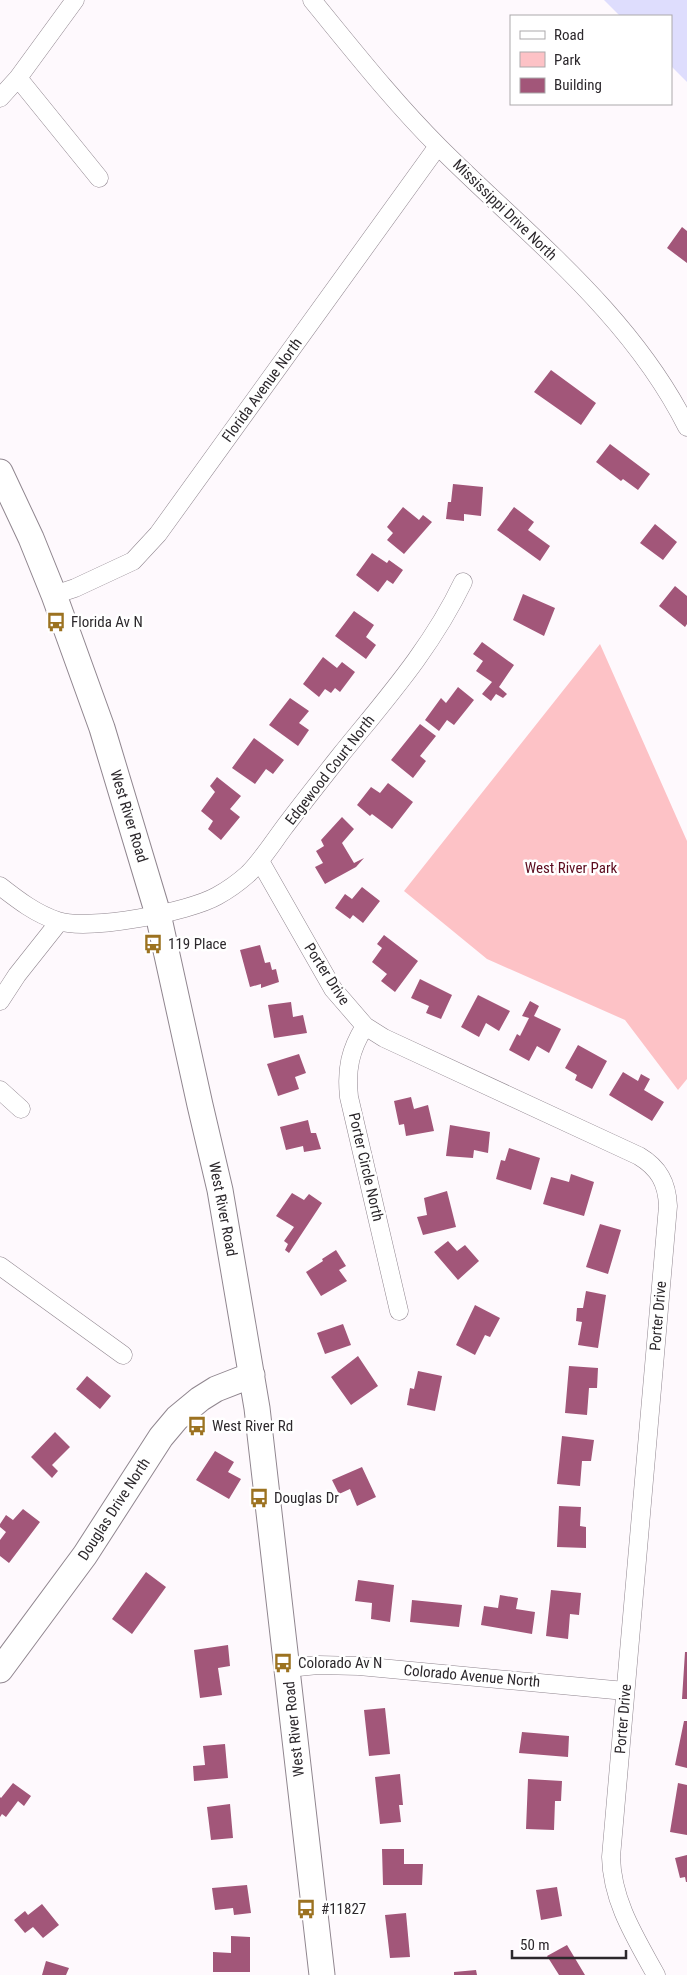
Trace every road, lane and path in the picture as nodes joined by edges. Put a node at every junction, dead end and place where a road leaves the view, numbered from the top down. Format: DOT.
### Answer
graph roads {
  1 [pos="75,0"];
  2 [pos="312,0"];
  3 [pos="18,78"];
  4 [pos="0,98"];
  5 [pos="438,146"];
  6 [pos="99,178"];
  7 [pos="687,427"];
  8 [pos="0,472"];
  9 [pos="463,582"];
  10 [pos="54,595"];
  11 [pos="260,861"];
  12 [pos="0,886"];
  13 [pos="158,914"];
  14 [pos="59,922"];
  15 [pos="0,1000"];
  16 [pos="366,1026"];
  17 [pos="0,1090"];
  18 [pos="21,1109"];
  19 [pos="0,1266"];
  20 [pos="399,1311"];
  21 [pos="123,1355"];
  22 [pos="252,1375"];
  23 [pos="288,1668"];
  24 [pos="0,1670"];
  25 [pos="626,1690"];
  26 [pos="322,1975"];
  27 [pos="656,1975"];
  1 -- 3 [label="street"];
  2 -- 5 [label="street, Mississippi Drive North"];
  3 -- 4 [label="street"];
  3 -- 6 [label="street"];
  5 -- 7 [label="street, Mississippi Drive North"];
  5 -- 10 [label="street, Florida Avenue North"];
  8 -- 10 [label="main road, West River Road"];
  9 -- 11 [label="street, Edgewood Court North"];
  10 -- 13 [label="main road, West River Road"];
  11 -- 13 [label="street, Edgewood Court North"];
  11 -- 16 [label="street, Porter Drive"];
  12 -- 14 [label="street"];
  13 -- 14 [label="street, Edgewood Court North"];
  13 -- 22 [label="main road, West River Road"];
  14 -- 15 [label="street"];
  16 -- 20 [label="street, Porter Circle North"];
  16 -- 25 [label="street, Porter Drive"];
  17 -- 18 [label="street"];
  19 -- 21 [label="street"];
  22 -- 23 [label="main road, West River Road"];
  22 -- 24 [label="main road, Douglas Drive North"];
  23 -- 25 [label="street, Colorado Avenue North"];
  23 -- 26 [label="main road, West River Road"];
  25 -- 27 [label="street, Porter Drive"];
}
